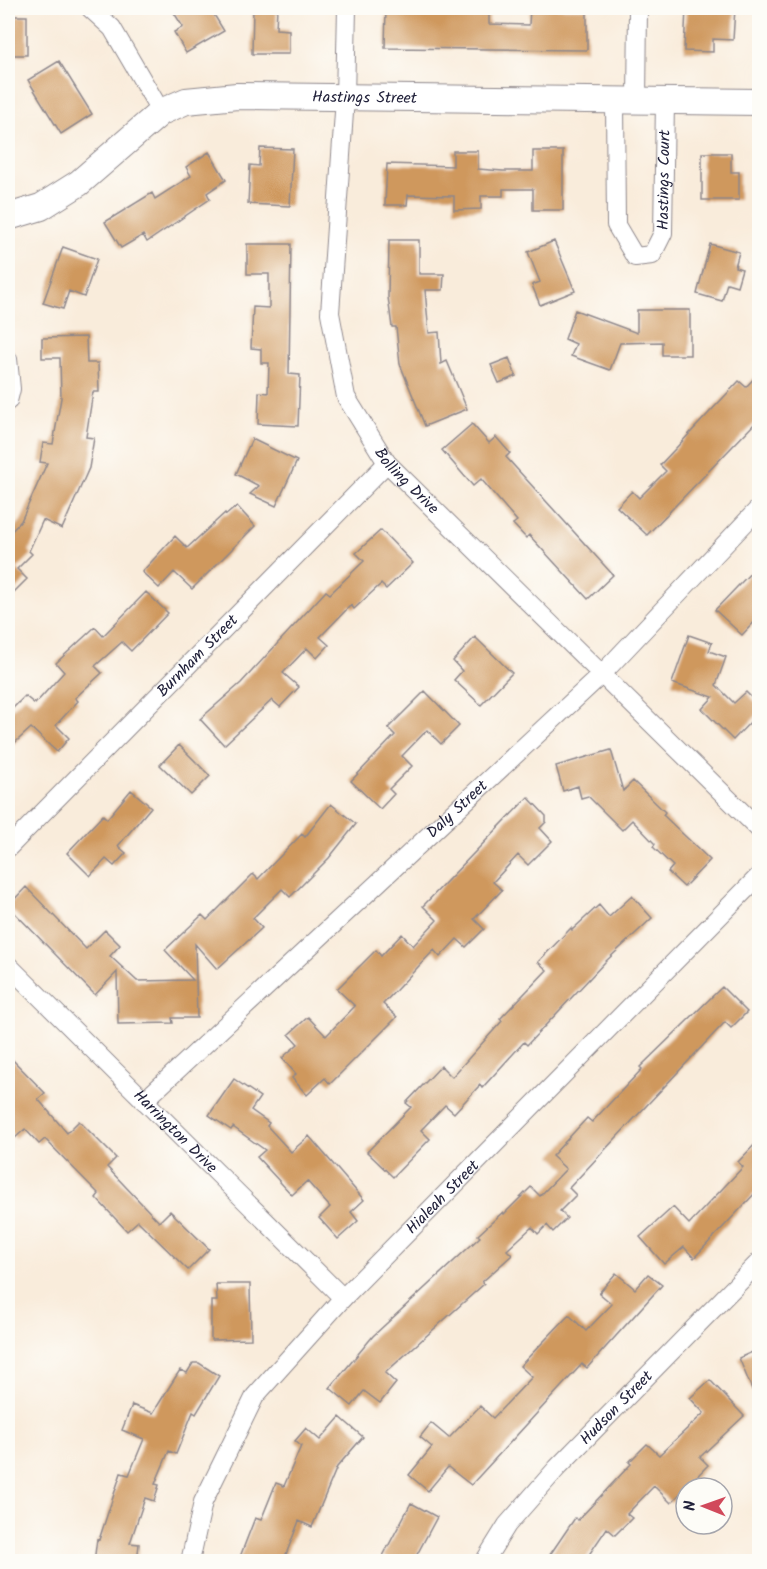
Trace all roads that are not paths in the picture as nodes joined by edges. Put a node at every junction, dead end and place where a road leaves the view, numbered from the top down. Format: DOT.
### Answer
graph roads {
  1 [pos="90,8"];
  2 [pos="347,8"];
  3 [pos="638,8"];
  4 [pos="345,98"];
  5 [pos="626,101"];
  6 [pos="665,101"];
  7 [pos="759,102"];
  8 [pos="161,112"];
  9 [pos="8,217"];
  10 [pos="8,359"];
  11 [pos="8,401"];
  12 [pos="387,463"];
  13 [pos="759,507"];
  14 [pos="602,674"];
  15 [pos="759,830"];
  16 [pos="8,848"];
  17 [pos="759,875"];
  18 [pos="8,965"];
  19 [pos="144,1101"];
  20 [pos="759,1261"];
  21 [pos="343,1298"];
  22 [pos="190,1562"];
  23 [pos="484,1562"];
  1 -- 8 [label="street"];
  2 -- 4 [label="street, Bolling Drive"];
  3 -- 5 [label="street"];
  4 -- 5 [label="street, Hastings Street"];
  4 -- 8 [label="street, Hastings Street"];
  4 -- 12 [label="street, Bolling Drive"];
  5 -- 6 [label="street, Hastings Street"];
  5 -- 6 [label="street, Hastings Court"];
  6 -- 7 [label="street, Hastings Street"];
  8 -- 9 [label="street, Hastings Street"];
  10 -- 11 [label="street"];
  12 -- 14 [label="street, Bolling Drive"];
  12 -- 16 [label="street, Burnham Street"];
  13 -- 14 [label="street, Daly Street"];
  14 -- 15 [label="street, Bolling Drive"];
  14 -- 19 [label="street, Daly Street"];
  17 -- 21 [label="street, Hialeah Street"];
  18 -- 19 [label="street, Harrington Drive"];
  19 -- 21 [label="street, Harrington Drive"];
  20 -- 23 [label="street, Hudson Street"];
  21 -- 22 [label="street, Hialeah Street"];
}
